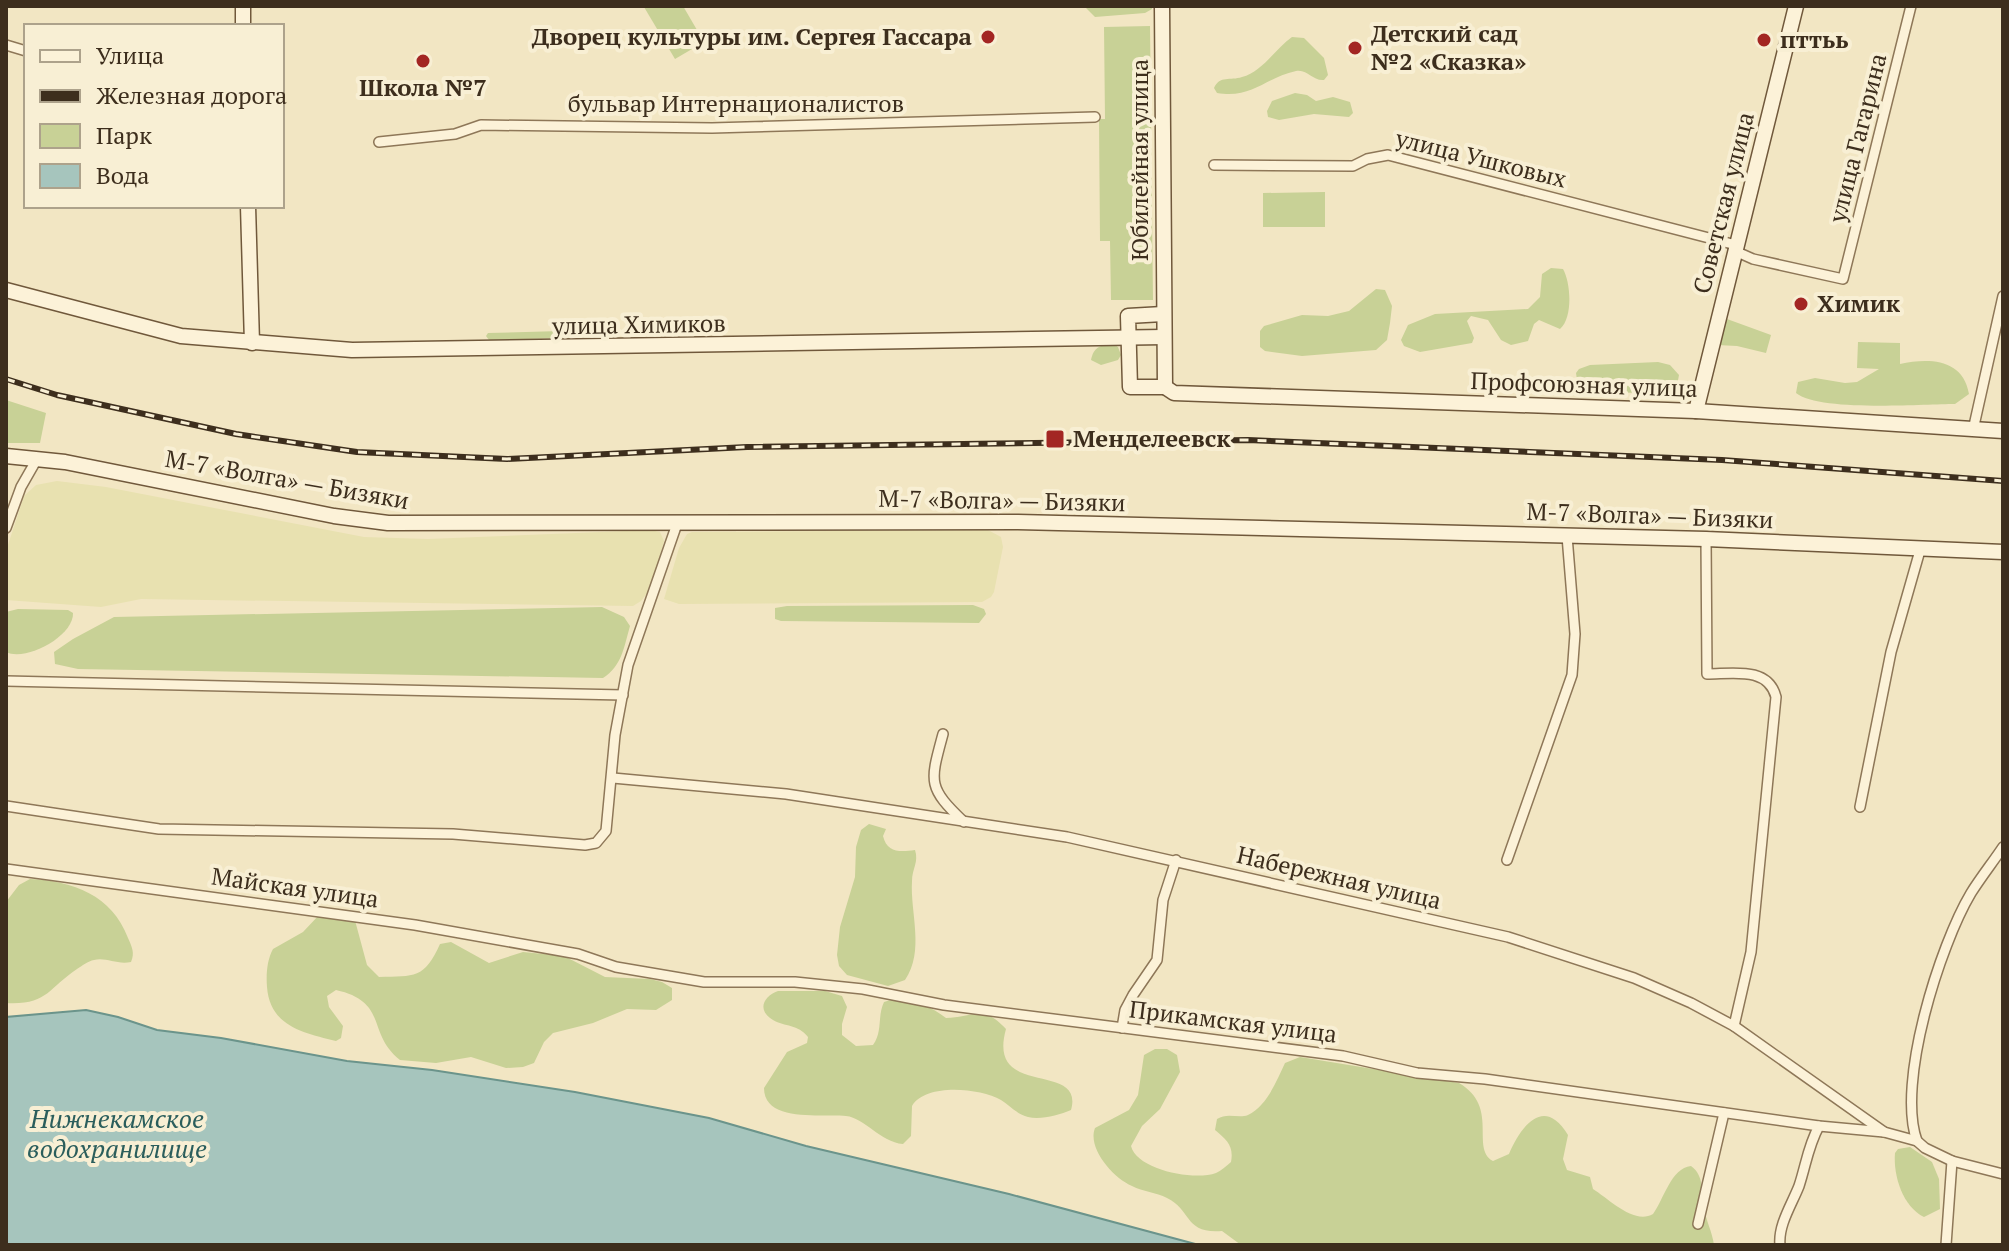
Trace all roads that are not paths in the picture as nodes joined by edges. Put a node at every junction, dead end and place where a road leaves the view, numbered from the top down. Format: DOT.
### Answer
graph roads {
  1 [pos="1162,6"];
  2 [pos="1796,6"];
  3 [pos="1911,6"];
  4 [pos="1095,117"];
  5 [pos="379,142"];
  6 [pos="1214,165"];
  7 [pos="248,208"];
  8 [pos="1735,248"];
  9 [pos="1843,279"];
  10 [pos="6,290"];
  11 [pos="2003,296"];
  12 [pos="1163,314"];
  13 [pos="1129,337"];
  14 [pos="1164,337"];
  15 [pos="252,343"];
  16 [pos="1165,387"];
  17 [pos="1696,411"];
  18 [pos="1973,430"];
  19 [pos="2003,431"];
  20 [pos="6,456"];
  21 [pos="37,459"];
  22 [pos="678,521"];
  23 [pos="6,528"];
  24 [pos="1567,536"];
  25 [pos="1706,539"];
  26 [pos="1921,547"];
  27 [pos="2003,552"];
  28 [pos="6,681"];
  29 [pos="623,695"];
  30 [pos="943,734"];
  31 [pos="613,778"];
  32 [pos="6,806"];
  33 [pos="1860,807"];
  34 [pos="964,822"];
  35 [pos="2003,847"];
  36 [pos="1176,860"];
  37 [pos="1507,860"];
  38 [pos="6,869"];
  39 [pos="578,954"];
  40 [pos="1734,1026"];
  41 [pos="1122,1028"];
  42 [pos="1724,1113"];
  43 [pos="1819,1126"];
  44 [pos="1884,1132"];
  45 [pos="1917,1141"];
  46 [pos="1952,1161"];
  47 [pos="2003,1174"];
  48 [pos="1698,1224"];
  49 [pos="1780,1245"];
  50 [pos="1946,1245"];
  1 -- 12 [label="main road, Юбилейная улица"];
  2 -- 8 [label="main road, Советская улица"];
  3 -- 9 [label="street, улица Гагарина"];
  4 -- 5 [label="street, бульвар Интернационалистов"];
  6 -- 8 [label="street, улица Ушковых"];
  7 -- 15 [label="main road"];
  8 -- 9 [label="street, улица Ушковых"];
  8 -- 17 [label="main road, Советская улица"];
  10 -- 15 [label="main road, улица Химиков"];
  11 -- 18 [label="street"];
  12 -- 13 [label="main road"];
  12 -- 14 [label="main road, Юбилейная улица"];
  13 -- 14 [label="main road, улица Химиков"];
  13 -- 15 [label="main road, улица Химиков"];
  13 -- 16 [label="main road, Профсоюзная улица"];
  14 -- 16 [label="main road, Юбилейная улица"];
  16 -- 17 [label="main road, Профсоюзная улица"];
  17 -- 18 [label="main road, Профсоюзная улица"];
  18 -- 19 [label="main road, Профсоюзная улица"];
  20 -- 21 [label="main road, М-7 «Волга» — Бизяки"];
  21 -- 22 [label="main road, М-7 «Волга» — Бизяки"];
  21 -- 23 [label="street"];
  22 -- 24 [label="main road, М-7 «Волга» — Бизяки"];
  22 -- 29 [label="street"];
  24 -- 25 [label="main road, М-7 «Волга» — Бизяки"];
  24 -- 37 [label="street"];
  25 -- 26 [label="main road, М-7 «Волга» — Бизяки"];
  25 -- 40 [label="street"];
  26 -- 27 [label="main road, М-7 «Волга» — Бизяки"];
  26 -- 33 [label="street"];
  28 -- 29 [label="street"];
  29 -- 31 [label="street"];
  30 -- 34 [label="street"];
  31 -- 32 [label="street"];
  31 -- 34 [label="street, Набережная улица"];
  34 -- 36 [label="street, Набережная улица"];
  35 -- 45 [label="street"];
  36 -- 40 [label="street, Набережная улица"];
  36 -- 41 [label="street"];
  38 -- 39 [label="street, Майская улица"];
  39 -- 41 [label="street, Прикамская улица"];
  40 -- 44 [label="street, Набережная улица"];
  41 -- 42 [label="street, Прикамская улица"];
  42 -- 43 [label="street, Прикамская улица"];
  42 -- 48 [label="street"];
  43 -- 44 [label="street, Прикамская улица"];
  43 -- 49 [label="street"];
  44 -- 45 [label="street, Набережная улица"];
  45 -- 46 [label="street, Набережная улица"];
  46 -- 47 [label="street, Набережная улица"];
  46 -- 50 [label="street"];
}
